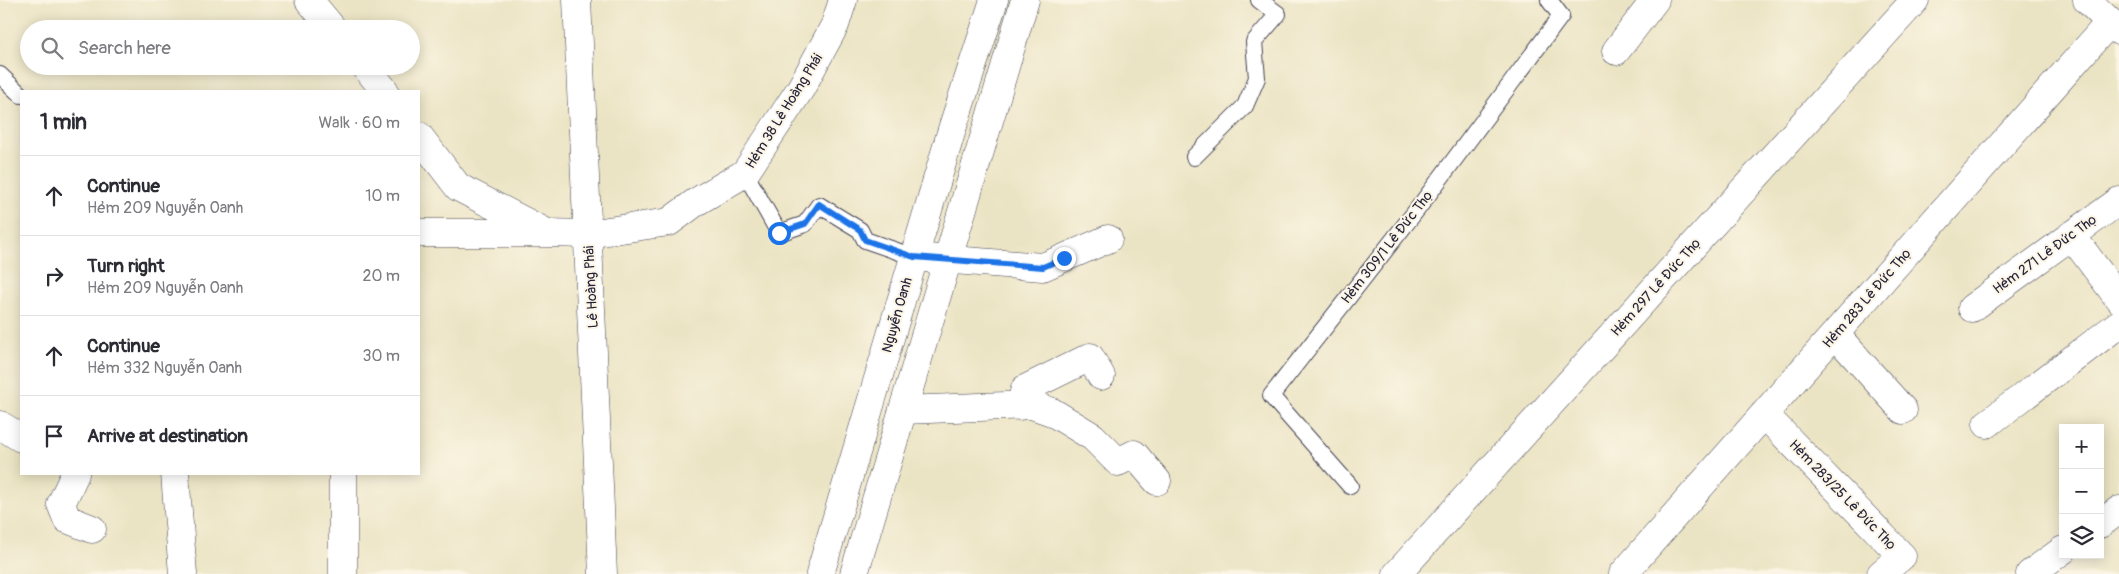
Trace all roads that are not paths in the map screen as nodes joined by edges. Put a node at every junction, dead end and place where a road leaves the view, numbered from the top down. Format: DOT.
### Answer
graph roads {
  1 [pos="309,0"];
  2 [pos="337,0"];
  3 [pos="577,0"];
  4 [pos="843,0"];
  5 [pos="994,0"];
  6 [pos="1025,0"];
  7 [pos="1259,0"];
  8 [pos="1549,0"];
  9 [pos="1654,0"];
  10 [pos="1915,0"];
  11 [pos="2087,0"];
  12 [pos="327,20"];
  13 [pos="336,20"];
  14 [pos="2115,27"];
  15 [pos="1616,51"];
  16 [pos="0,75"];
  17 [pos="20,94"];
  18 [pos="420,137"];
  19 [pos="1194,158"];
  20 [pos="745,173"];
  21 [pos="2119,201"];
  22 [pos="420,233"];
  23 [pos="547,233"];
  24 [pos="587,234"];
  25 [pos="2071,235"];
  26 [pos="1108,239"];
  27 [pos="914,257"];
  28 [pos="949,258"];
  29 [pos="2119,299"];
  30 [pos="1972,308"];
  31 [pos="2119,324"];
  32 [pos="1835,334"];
  33 [pos="1101,376"];
  34 [pos="1020,406"];
  35 [pos="903,410"];
  36 [pos="1903,410"];
  37 [pos="1764,414"];
  38 [pos="0,424"];
  39 [pos="1987,424"];
  40 [pos="20,437"];
  41 [pos="75,475"];
  42 [pos="175,475"];
  43 [pos="344,475"];
  44 [pos="1156,481"];
  45 [pos="1350,486"];
  46 [pos="2119,510"];
  47 [pos="2104,521"];
  48 [pos="92,529"];
  49 [pos="2059,553"];
  50 [pos="183,574"];
  51 [pos="343,574"];
  52 [pos="604,574"];
  53 [pos="820,574"];
  54 [pos="854,574"];
  55 [pos="1397,574"];
  56 [pos="1623,574"];
  57 [pos="1881,574"];
  58 [pos="2030,574"];
  1 -- 12 [label="street"];
  2 -- 13 [label="street"];
  3 -- 24 [label="street, Lê Hoàng Phái"];
  4 -- 20 [label="street, Hẻm 38 Lê Hoàng Phái"];
  5 -- 27 [label="street, Nguyễn Oanh"];
  6 -- 28 [label="street"];
  7 -- 19 [label="lane"];
  8 -- 45 [label="lane, Hẻm 309/1 Lê Đức Thọ"];
  9 -- 15 [label="street"];
  10 -- 55 [label="street, Hẻm 297 Lê Đức Thọ"];
  11 -- 14 [label="street"];
  14 -- 32 [label="street, Hẻm 283 Lê Đức Thọ"];
  16 -- 17 [label="lane"];
  18 -- 23 [label="street"];
  20 -- 24 [label="street, Hẻm 38 Lê Hoàng Phái"];
  20 -- 27 [label="lane"];
  21 -- 25 [label="street, Hẻm 271 Lê Đức Thọ"];
  22 -- 23 [label="street, Hẻm 38 Lê Hoàng Phái"];
  23 -- 24 [label="street, Hẻm 38 Lê Hoàng Phái"];
  24 -- 52 [label="street, Lê Hoàng Phái"];
  25 -- 29 [label="street"];
  25 -- 30 [label="street, Hẻm 271 Lê Đức Thọ"];
  26 -- 28 [label="street"];
  27 -- 28 [label="street"];
  27 -- 53 [label="street, Nguyễn Oanh"];
  28 -- 35 [label="street"];
  31 -- 39 [label="street"];
  32 -- 36 [label="street"];
  32 -- 37 [label="street, Hẻm 283 Lê Đức Thọ"];
  33 -- 34 [label="street"];
  34 -- 35 [label="street"];
  34 -- 44 [label="street"];
  35 -- 54 [label="street"];
  37 -- 56 [label="street, Hẻm 283 Lê Đức Thọ"];
  37 -- 57 [label="street, Hẻm 283/25 Lê Đức Thọ"];
  38 -- 40 [label="street"];
  41 -- 48 [label="street"];
  42 -- 50 [label="street"];
  43 -- 51 [label="street"];
  46 -- 47 [label="street"];
  49 -- 58 [label="street"];
}
